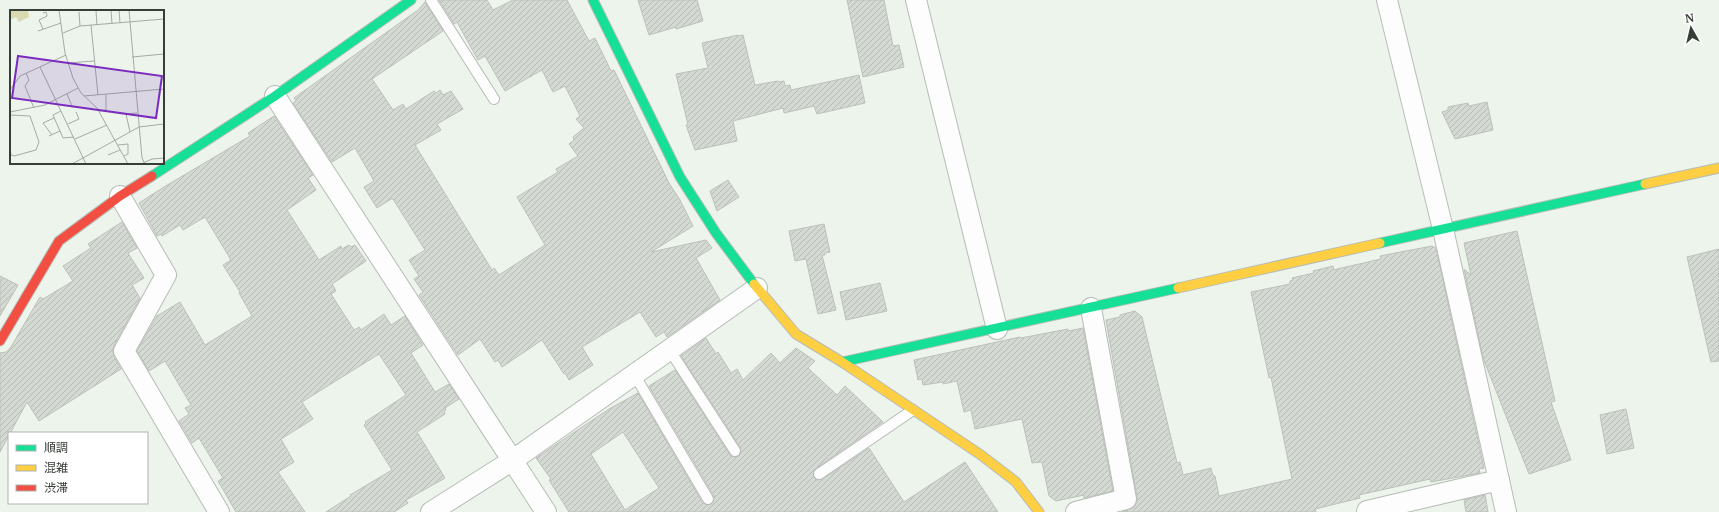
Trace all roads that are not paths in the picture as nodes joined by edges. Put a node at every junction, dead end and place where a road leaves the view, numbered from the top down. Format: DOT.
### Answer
graph roads {
  1 [pos="410,0"];
  2 [pos="431,0"];
  3 [pos="916,0"];
  4 [pos="1387,0"];
  5 [pos="599,1"];
  6 [pos="274,96"];
  7 [pos="494,99"];
  8 [pos="1719,168"];
  9 [pos="120,196"];
  10 [pos="1443,229"];
  11 [pos="757,288"];
  12 [pos="1091,308"];
  13 [pos="997,329"];
  14 [pos="0,341"];
  15 [pos="669,349"];
  16 [pos="842,362"];
  17 [pos="634,374"];
  18 [pos="913,410"];
  19 [pos="735,451"];
  20 [pos="513,460"];
  21 [pos="819,474"];
  22 [pos="1499,480"];
  23 [pos="708,499"];
  24 [pos="219,512"];
  25 [pos="431,512"];
  26 [pos="546,512"];
  27 [pos="1039,512"];
  28 [pos="1076,512"];
  29 [pos="1368,512"];
  30 [pos="1506,512"];
  1 -- 6 [label="street"];
  2 -- 7 [label="lane"];
  3 -- 13 [label="street"];
  4 -- 10 [label="street"];
  5 -- 11 [label="street"];
  6 -- 9 [label="street"];
  6 -- 20 [label="street"];
  8 -- 10 [label="street"];
  9 -- 14 [label="street"];
  9 -- 24 [label="street"];
  10 -- 12 [label="street"];
  10 -- 22 [label="street"];
  11 -- 15 [label="street"];
  11 -- 16 [label="street"];
  12 -- 13 [label="street"];
  12 -- 28 [label="street"];
  13 -- 16 [label="street"];
  15 -- 17 [label="street"];
  15 -- 19 [label="lane"];
  16 -- 18 [label="street"];
  17 -- 20 [label="street"];
  17 -- 23 [label="lane"];
  18 -- 21 [label="lane"];
  18 -- 27 [label="street"];
  20 -- 25 [label="street"];
  20 -- 26 [label="street"];
  22 -- 29 [label="street"];
  22 -- 30 [label="street"];
}
